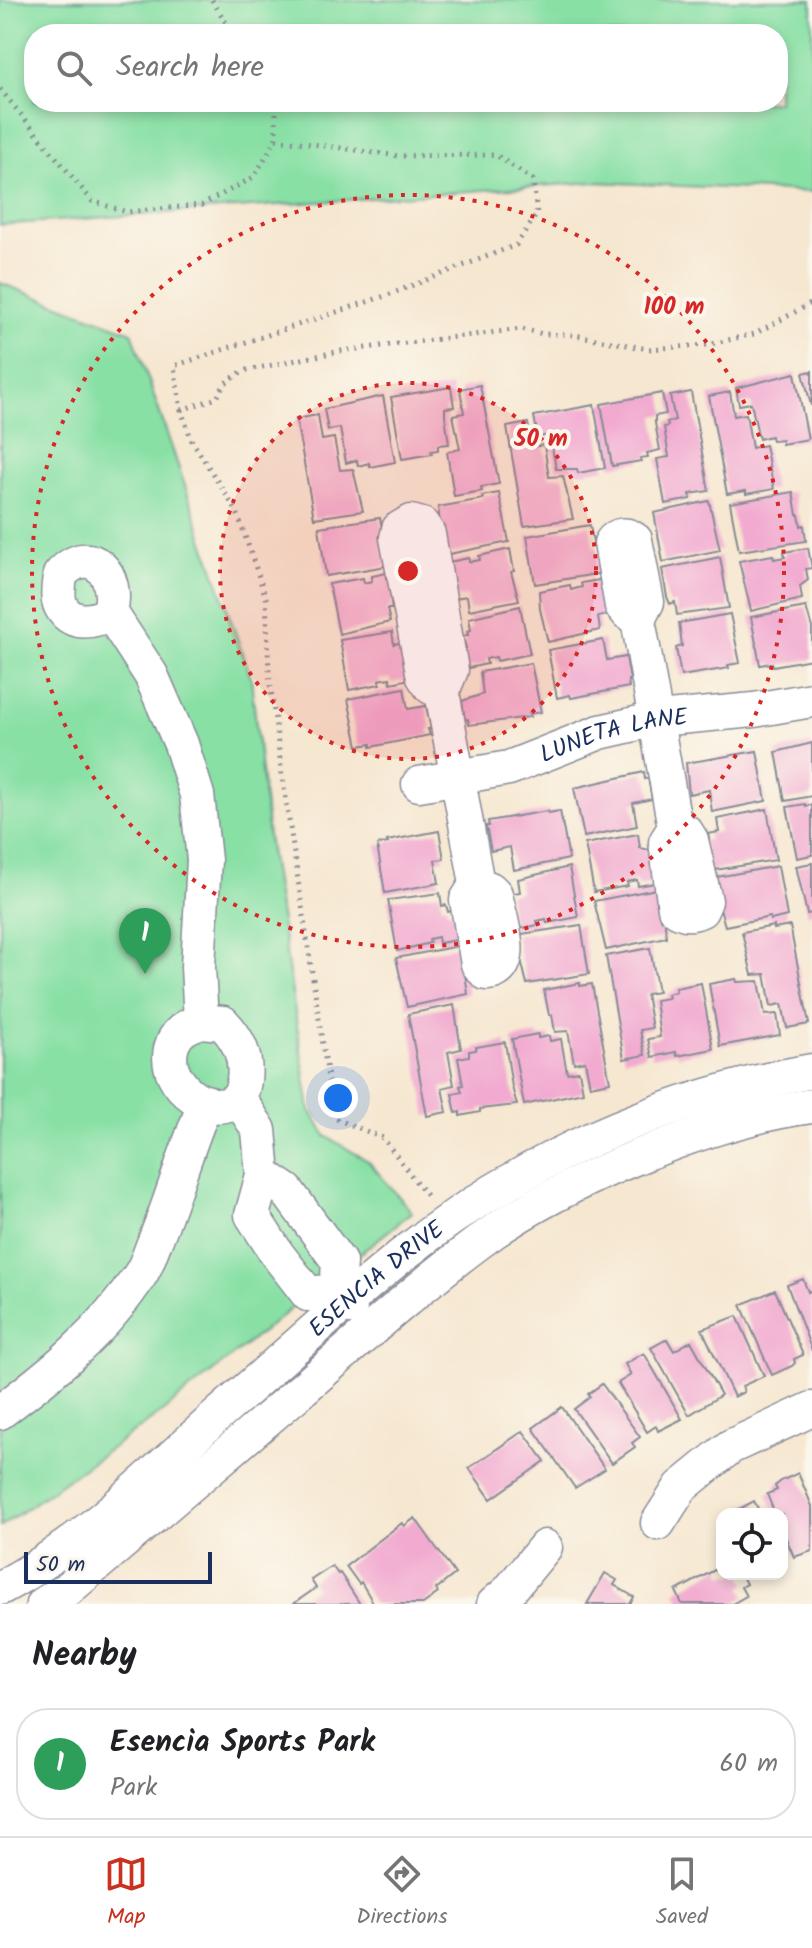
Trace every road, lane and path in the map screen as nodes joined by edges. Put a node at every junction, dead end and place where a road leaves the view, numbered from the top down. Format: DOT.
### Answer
graph roads {
  1 [pos="212,0"];
  2 [pos="227,24"];
  3 [pos="0,89"];
  4 [pos="276,112"];
  5 [pos="276,139"];
  6 [pos="812,303"];
  7 [pos="181,410"];
  8 [pos="110,612"];
  9 [pos="638,619"];
  10 [pos="428,620"];
  11 [pos="812,700"];
  12 [pos="657,719"];
  13 [pos="458,777"];
  14 [pos="419,784"];
  15 [pos="675,828"];
  16 [pos="477,884"];
  17 [pos="201,1021"];
  18 [pos="812,1071"];
  19 [pos="222,1100"];
  20 [pos="812,1106"];
  21 [pos="263,1175"];
  22 [pos="447,1223"];
  23 [pos="342,1297"];
  24 [pos="369,1332"];
  25 [pos="812,1409"];
  26 [pos="0,1412"];
  27 [pos="658,1523"];
  28 [pos="545,1547"];
  29 [pos="0,1588"];
  30 [pos="43,1604"];
  31 [pos="494,1604"];
  1 -- 2 [label="path"];
  3 -- 5 [label="path"];
  4 -- 5 [label="path"];
  5 -- 7 [label="path"];
  6 -- 7 [label="path"];
  7 -- 22 [label="path"];
  8 -- 17 [label="street"];
  9 -- 12 [label="street"];
  10 -- 13 [label="street"];
  11 -- 12 [label="street, LUNETA LANE"];
  12 -- 13 [label="street, LUNETA LANE"];
  12 -- 15 [label="street"];
  13 -- 14 [label="street, LUNETA LANE"];
  13 -- 16 [label="street"];
  17 -- 19 [label="street"];
  17 -- 19 [label="street"];
  18 -- 22 [label="street, ESENCIA DRIVE"];
  19 -- 21 [label="street"];
  19 -- 26 [label="street"];
  20 -- 24 [label="street, ESENCIA DRIVE"];
  21 -- 23 [label="street"];
  21 -- 23 [label="street"];
  22 -- 23 [label="street, ESENCIA DRIVE"];
  23 -- 24 [label="street"];
  23 -- 29 [label="street, ESENCIA DRIVE"];
  24 -- 30 [label="street, ESENCIA DRIVE"];
  25 -- 27 [label="street"];
  28 -- 31 [label="street"];
}
